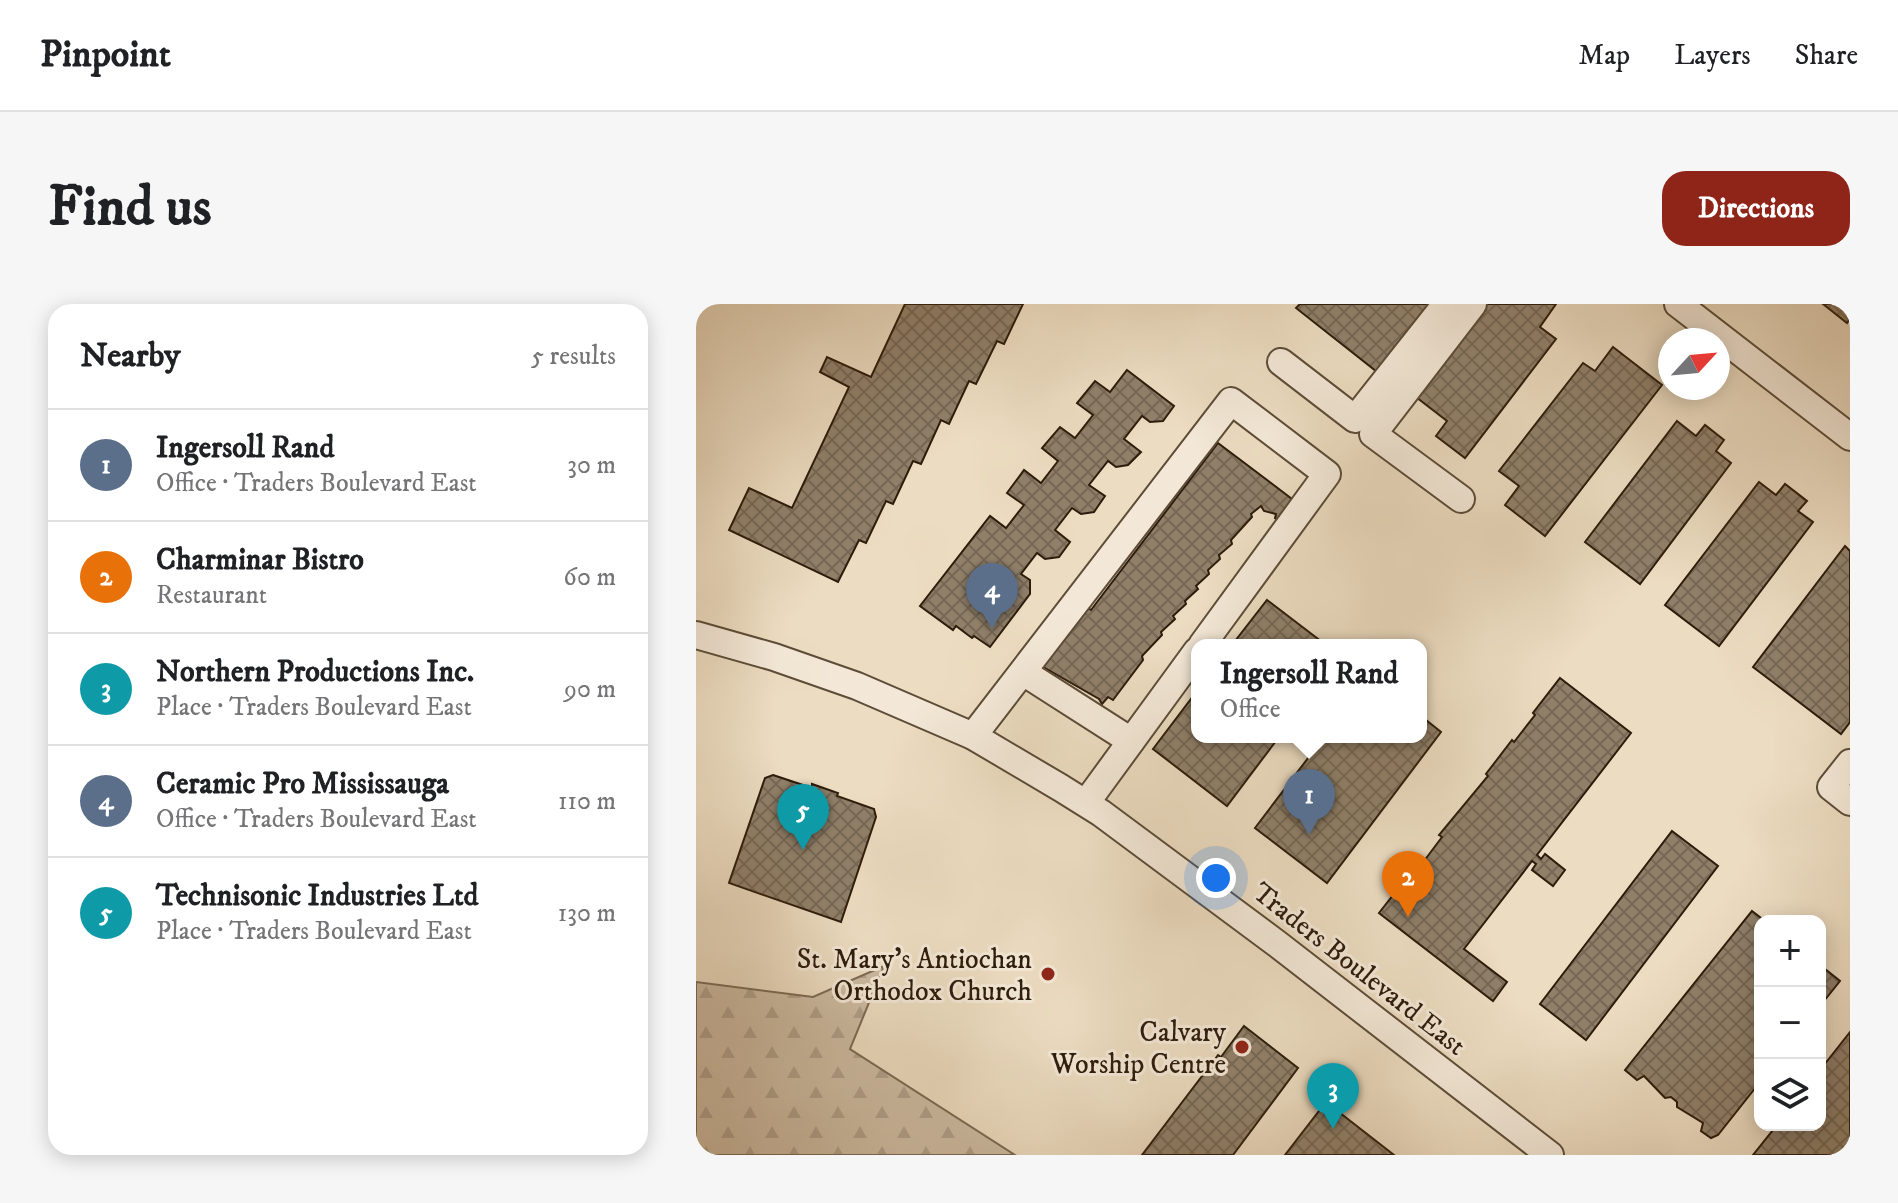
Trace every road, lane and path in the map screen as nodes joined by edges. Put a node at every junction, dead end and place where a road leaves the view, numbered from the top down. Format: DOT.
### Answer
graph roads {
  1 [pos="1446,304"];
  2 [pos="1473,304"];
  3 [pos="1678,304"];
  4 [pos="1281,362"];
  5 [pos="1850,437"];
  6 [pos="1461,499"];
  7 [pos="696,635"];
  8 [pos="1206,639"];
  9 [pos="1191,659"];
  10 [pos="1023,672"];
  11 [pos="973,736"];
  12 [pos="1131,741"];
  13 [pos="1850,763"];
  14 [pos="1850,802"];
  15 [pos="1086,803"];
  16 [pos="1550,1155"];
  1 -- 4 [label="street"];
  2 -- 6 [label="street"];
  3 -- 5 [label="street"];
  7 -- 11 [label="street, Traders Boulevard East"];
  8 -- 10 [label="street"];
  9 -- 12 [label="street"];
  10 -- 11 [label="street"];
  10 -- 12 [label="street"];
  11 -- 15 [label="street, Traders Boulevard East"];
  12 -- 15 [label="street"];
  13 -- 14 [label="street"];
  15 -- 16 [label="street, Traders Boulevard East"];
}
